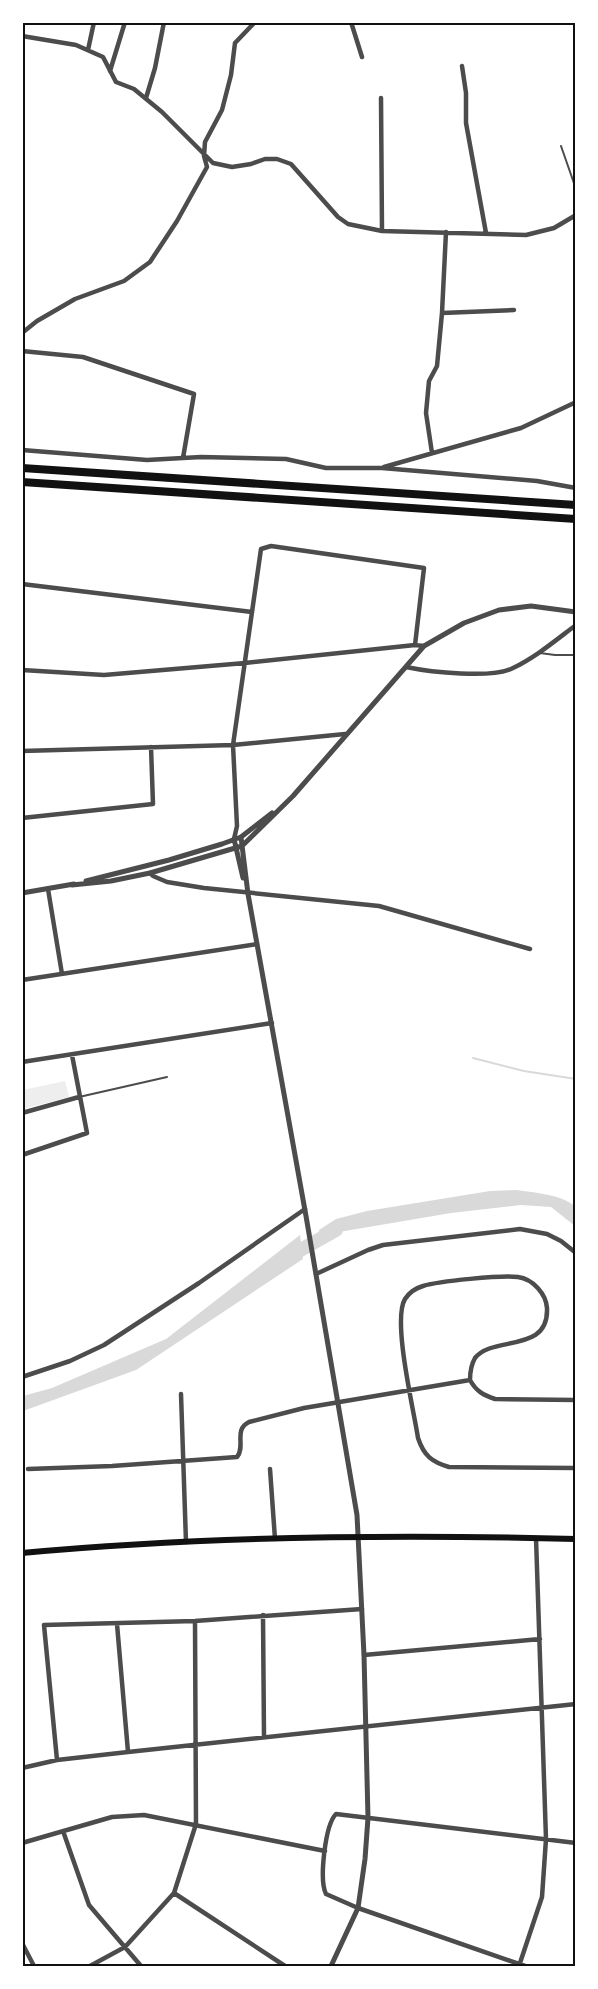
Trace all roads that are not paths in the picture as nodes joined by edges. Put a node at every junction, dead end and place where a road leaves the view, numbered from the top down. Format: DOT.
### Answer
graph roads {
  1 [pos="94,22"];
  2 [pos="125,22"];
  3 [pos="164,22"];
  4 [pos="255,22"];
  5 [pos="351,22"];
  6 [pos="22,36"];
  7 [pos="88,50"];
  8 [pos="362,57"];
  9 [pos="462,66"];
  10 [pos="110,70"];
  11 [pos="146,98"];
  12 [pos="381,98"];
  13 [pos="561,146"];
  14 [pos="204,156"];
  15 [pos="576,189"];
  16 [pos="576,215"];
  17 [pos="381,231"];
  18 [pos="446,232"];
  19 [pos="486,233"];
  20 [pos="514,310"];
  21 [pos="442,313"];
  22 [pos="22,333"];
  23 [pos="22,351"];
  24 [pos="574,403"];
  25 [pos="22,450"];
  26 [pos="432,453"];
  27 [pos="183,458"];
  28 [pos="22,468"];
  29 [pos="382,468"];
  30 [pos="22,482"];
  31 [pos="576,488"];
  32 [pos="576,505"];
  33 [pos="576,519"];
  34 [pos="22,584"];
  35 [pos="252,612"];
  36 [pos="576,612"];
  37 [pos="576,625"];
  38 [pos="415,645"];
  39 [pos="424,646"];
  40 [pos="539,652"];
  41 [pos="576,655"];
  42 [pos="245,663"];
  43 [pos="406,667"];
  44 [pos="22,669"];
  45 [pos="345,734"];
  46 [pos="233,745"];
  47 [pos="151,747"];
  48 [pos="22,751"];
  49 [pos="293,796"];
  50 [pos="22,818"];
  51 [pos="237,826"];
  52 [pos="241,837"];
  53 [pos="234,840"];
  54 [pos="242,846"];
  55 [pos="235,848"];
  56 [pos="150,873"];
  57 [pos="72,885"];
  58 [pos="48,889"];
  59 [pos="22,893"];
  60 [pos="248,894"];
  61 [pos="258,944"];
  62 [pos="530,949"];
  63 [pos="62,974"];
  64 [pos="22,980"];
  65 [pos="272,1023"];
  66 [pos="72,1055"];
  67 [pos="22,1062"];
  68 [pos="167,1077"];
  69 [pos="80,1097"];
  70 [pos="22,1113"];
  71 [pos="22,1155"];
  72 [pos="305,1209"];
  73 [pos="576,1253"];
  74 [pos="316,1272"];
  75 [pos="22,1377"];
  76 [pos="470,1380"];
  77 [pos="410,1389"];
  78 [pos="181,1394"];
  79 [pos="576,1400"];
  80 [pos="337,1402"];
  81 [pos="183,1462"];
  82 [pos="576,1468"];
  83 [pos="28,1469"];
  84 [pos="270,1469"];
  85 [pos="358,1536"];
  86 [pos="536,1538"];
  87 [pos="275,1539"];
  88 [pos="576,1539"];
  89 [pos="186,1542"];
  90 [pos="22,1553"];
  91 [pos="362,1609"];
  92 [pos="263,1615"];
  93 [pos="195,1621"];
  94 [pos="117,1624"];
  95 [pos="540,1639"];
  96 [pos="364,1655"];
  97 [pos="576,1704"];
  98 [pos="542,1709"];
  99 [pos="367,1728"];
  100 [pos="264,1737"];
  101 [pos="196,1745"];
  102 [pos="128,1752"];
  103 [pos="57,1760"];
  104 [pos="22,1768"];
  105 [pos="368,1818"];
  106 [pos="196,1824"];
  107 [pos="63,1831"];
  108 [pos="546,1839"];
  109 [pos="576,1843"];
  110 [pos="22,1844"];
  111 [pos="325,1851"];
  112 [pos="174,1893"];
  113 [pos="358,1908"];
  114 [pos="22,1943"];
  115 [pos="125,1947"];
  116 [pos="34,1966"];
  117 [pos="90,1966"];
  118 [pos="141,1966"];
  119 [pos="285,1966"];
  120 [pos="332,1966"];
  121 [pos="522,1966"];
  1 -- 7 [label="street"];
  2 -- 10 [label="street"];
  3 -- 11 [label="street"];
  4 -- 14 [label="street"];
  5 -- 8 [label="street"];
  6 -- 7 [label="street"];
  7 -- 10 [label="street"];
  9 -- 19 [label="street"];
  10 -- 11 [label="street"];
  11 -- 14 [label="street"];
  12 -- 17 [label="street"];
  13 -- 15 [label="lane"];
  14 -- 17 [label="street"];
  14 -- 22 [label="street"];
  16 -- 19 [label="street"];
  17 -- 18 [label="street"];
  18 -- 19 [label="street"];
  18 -- 21 [label="street"];
  20 -- 21 [label="street"];
  21 -- 26 [label="street"];
  23 -- 27 [label="street"];
  24 -- 26 [label="street"];
  25 -- 27 [label="street"];
  26 -- 29 [label="street"];
  27 -- 29 [label="street"];
  28 -- 32 [label="highway"];
  29 -- 31 [label="street"];
  30 -- 33 [label="highway"];
  34 -- 35 [label="street"];
  35 -- 38 [label="street"];
  35 -- 42 [label="street"];
  36 -- 39 [label="street"];
  37 -- 40 [label="street"];
  38 -- 39 [label="street"];
  38 -- 42 [label="street"];
  39 -- 43 [label="street"];
  40 -- 41 [label="lane"];
  40 -- 43 [label="street"];
  42 -- 44 [label="street"];
  42 -- 46 [label="street"];
  43 -- 45 [label="street"];
  45 -- 46 [label="street"];
  45 -- 49 [label="street"];
  46 -- 47 [label="street"];
  46 -- 51 [label="street"];
  47 -- 48 [label="street"];
  47 -- 50 [label="street"];
  49 -- 52 [label="street"];
  49 -- 54 [label="street"];
  51 -- 52 [label="street"];
  51 -- 53 [label="street"];
  52 -- 53 [label="street"];
  52 -- 54 [label="street"];
  53 -- 55 [label="street"];
  53 -- 57 [label="street"];
  54 -- 55 [label="street"];
  54 -- 60 [label="street"];
  55 -- 56 [label="street"];
  55 -- 60 [label="street"];
  56 -- 57 [label="street"];
  56 -- 60 [label="street"];
  57 -- 58 [label="street"];
  58 -- 59 [label="street"];
  58 -- 63 [label="street"];
  60 -- 61 [label="street"];
  60 -- 62 [label="street"];
  61 -- 63 [label="street"];
  61 -- 65 [label="street"];
  63 -- 64 [label="street"];
  65 -- 66 [label="street"];
  65 -- 72 [label="street"];
  66 -- 67 [label="street"];
  66 -- 69 [label="street"];
  68 -- 69 [label="lane"];
  69 -- 70 [label="street"];
  69 -- 71 [label="street"];
  72 -- 74 [label="street"];
  72 -- 75 [label="street"];
  73 -- 74 [label="street"];
  74 -- 80 [label="street"];
  76 -- 77 [label="street"];
  76 -- 77 [label="street"];
  76 -- 79 [label="street"];
  77 -- 80 [label="street"];
  77 -- 82 [label="street"];
  78 -- 81 [label="street"];
  80 -- 81 [label="street"];
  80 -- 85 [label="street"];
  81 -- 83 [label="street"];
  81 -- 89 [label="street"];
  84 -- 87 [label="street"];
  85 -- 86 [label="main road"];
  85 -- 87 [label="main road"];
  85 -- 91 [label="street"];
  86 -- 88 [label="main road"];
  86 -- 95 [label="street"];
  87 -- 89 [label="main road"];
  89 -- 90 [label="main road"];
  91 -- 92 [label="street"];
  91 -- 96 [label="street"];
  92 -- 93 [label="street"];
  92 -- 100 [label="street"];
  93 -- 94 [label="street"];
  93 -- 101 [label="street"];
  94 -- 102 [label="street"];
  94 -- 103 [label="street"];
  95 -- 96 [label="street"];
  95 -- 98 [label="street"];
  96 -- 99 [label="street"];
  97 -- 98 [label="street"];
  98 -- 99 [label="street"];
  98 -- 108 [label="street"];
  99 -- 100 [label="street"];
  99 -- 105 [label="street"];
  100 -- 101 [label="street"];
  101 -- 102 [label="street"];
  101 -- 106 [label="street"];
  102 -- 103 [label="street"];
  103 -- 104 [label="street"];
  105 -- 108 [label="street"];
  105 -- 111 [label="street"];
  105 -- 113 [label="street"];
  106 -- 107 [label="street"];
  106 -- 111 [label="street"];
  106 -- 112 [label="street"];
  107 -- 110 [label="street"];
  107 -- 115 [label="street"];
  108 -- 109 [label="street"];
  108 -- 121 [label="street"];
  111 -- 113 [label="street"];
  112 -- 115 [label="street"];
  112 -- 119 [label="street"];
  113 -- 120 [label="street"];
  113 -- 121 [label="street"];
  114 -- 116 [label="street"];
  115 -- 117 [label="street"];
  115 -- 118 [label="street"];
}
